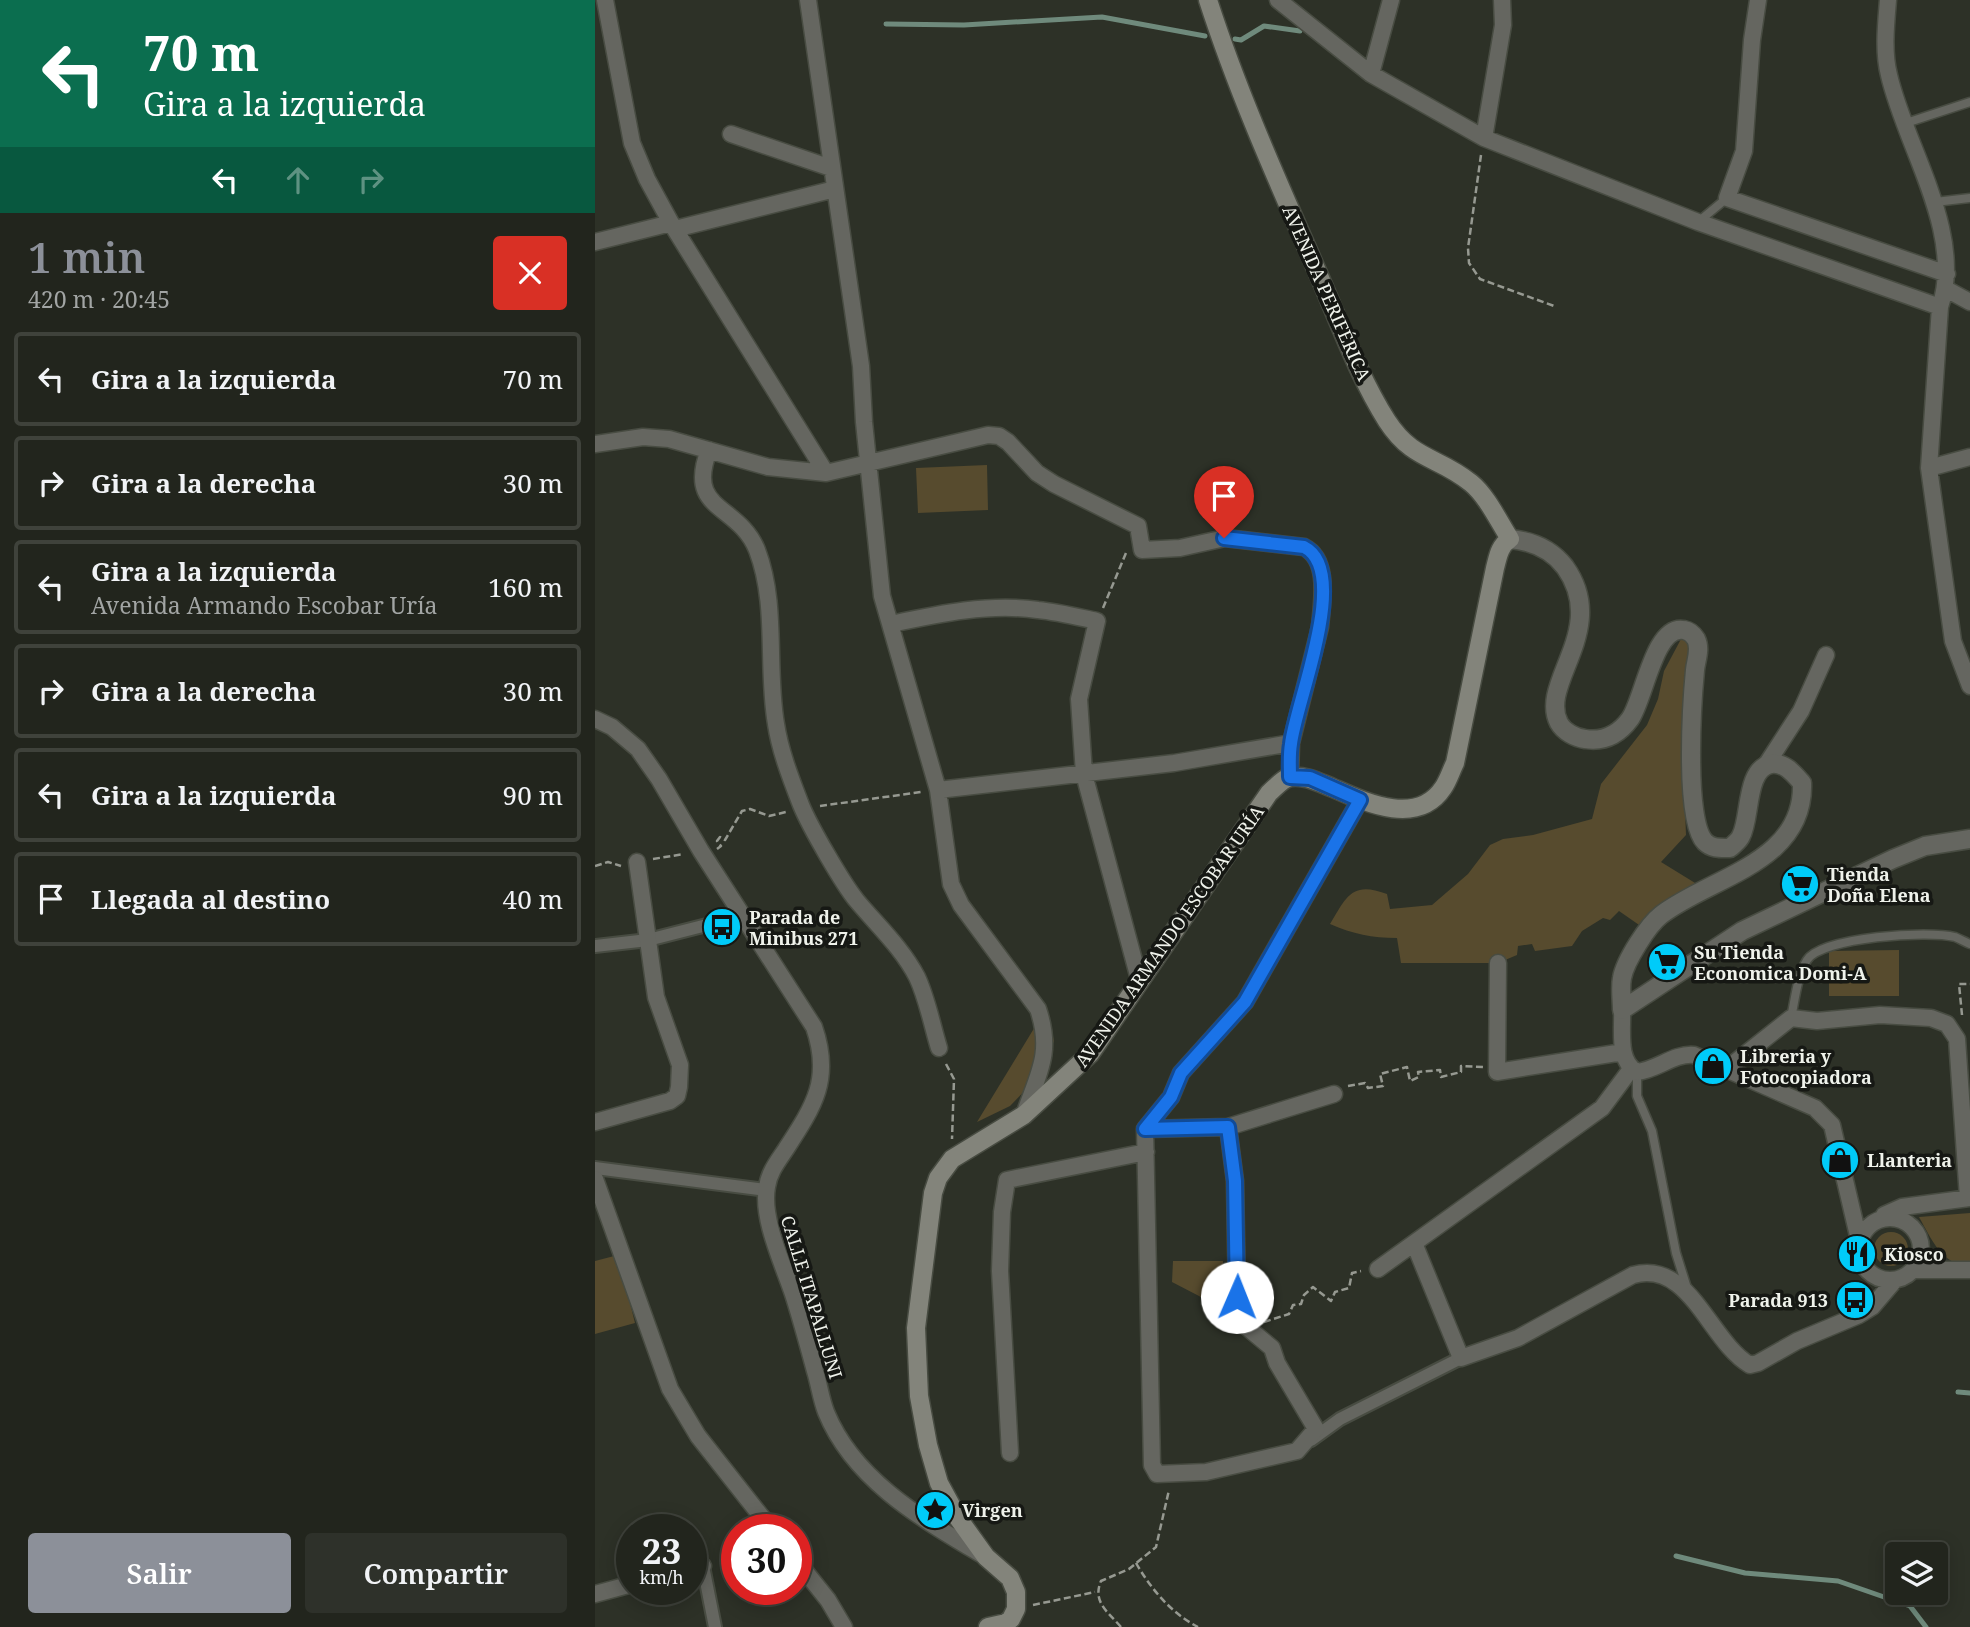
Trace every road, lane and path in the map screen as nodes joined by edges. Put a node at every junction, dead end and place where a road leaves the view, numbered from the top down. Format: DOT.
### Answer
graph roads {
  1 [pos="605,0"];
  2 [pos="808,0"];
  3 [pos="1208,0"];
  4 [pos="1279,0"];
  5 [pos="1391,0"];
  6 [pos="1502,0"];
  7 [pos="1758,0"];
  8 [pos="1888,0"];
  9 [pos="1371,74"];
  10 [pos="1970,102"];
  11 [pos="1903,124"];
  12 [pos="731,134"];
  13 [pos="1484,138"];
  14 [pos="831,168"];
  15 [pos="835,188"];
  16 [pos="1727,198"];
  17 [pos="1970,198"];
  18 [pos="1935,202"];
  19 [pos="1698,222"];
  20 [pos="673,226"];
  21 [pos="595,242"];
  22 [pos="1946,282"];
  23 [pos="1970,302"];
  24 [pos="1554,306"];
  25 [pos="1940,306"];
  26 [pos="595,444"];
  27 [pos="709,450"];
  28 [pos="1970,457"];
  29 [pos="868,462"];
  30 [pos="1929,468"];
  31 [pos="826,473"];
  32 [pos="1138,526"];
  33 [pos="1510,540"];
  34 [pos="1097,621"];
  35 [pos="891,624"];
  36 [pos="1826,655"];
  37 [pos="1970,686"];
  38 [pos="595,719"];
  39 [pos="1291,743"];
  40 [pos="1766,765"];
  41 [pos="1084,774"];
  42 [pos="1290,777"];
  43 [pos="938,790"];
  44 [pos="1360,800"];
  45 [pos="802,808"];
  46 [pos="1970,839"];
  47 [pos="637,862"];
  48 [pos="741,916"];
  49 [pos="648,940"];
  50 [pos="1970,944"];
  51 [pos="595,946"];
  52 [pos="1498,963"];
  53 [pos="1139,979"];
  54 [pos="1970,984"];
  55 [pos="1622,1010"];
  56 [pos="1791,1018"];
  57 [pos="1940,1020"];
  58 [pos="939,1048"];
  59 [pos="1623,1052"];
  60 [pos="1497,1067"];
  61 [pos="1728,1068"];
  62 [pos="1634,1071"];
  63 [pos="1334,1094"];
  64 [pos="1024,1115"];
  65 [pos="595,1122"];
  66 [pos="1228,1127"];
  67 [pos="1145,1129"];
  68 [pos="1146,1152"];
  69 [pos="951,1159"];
  70 [pos="595,1168"];
  71 [pos="595,1179"];
  72 [pos="766,1190"];
  73 [pos="1969,1198"];
  74 [pos="1850,1200"];
  75 [pos="1900,1212"];
  76 [pos="1875,1221"];
  77 [pos="1859,1240"];
  78 [pos="1414,1243"];
  79 [pos="1921,1250"];
  80 [pos="1378,1269"];
  81 [pos="1866,1270"];
  82 [pos="1913,1270"];
  83 [pos="1970,1270"];
  84 [pos="1949,1271"];
  85 [pos="1895,1280"];
  86 [pos="1691,1298"];
  87 [pos="1872,1307"];
  88 [pos="1248,1328"];
  89 [pos="1461,1358"];
  90 [pos="1297,1451"];
  91 [pos="1010,1452"];
  92 [pos="1157,1474"];
  93 [pos="759,1514"];
  94 [pos="986,1557"];
  95 [pos="1136,1563"];
  96 [pos="812,1580"];
  97 [pos="616,1588"];
  98 [pos="1097,1592"];
  99 [pos="595,1594"];
  100 [pos="707,1600"];
  101 [pos="1011,1620"];
  102 [pos="715,1627"];
  103 [pos="844,1627"];
  104 [pos="988,1627"];
  105 [pos="1121,1627"];
  106 [pos="1198,1627"];
  1 -- 20 [label="street"];
  2 -- 14 [label="street"];
  3 -- 33 [label="main road, AVENIDA PERIFÉRICA"];
  4 -- 9 [label="street"];
  5 -- 9 [label="street"];
  6 -- 13 [label="street"];
  7 -- 16 [label="street"];
  8 -- 11 [label="street"];
  9 -- 13 [label="street"];
  10 -- 11 [label="lane"];
  11 -- 18 [label="street"];
  12 -- 14 [label="street"];
  13 -- 19 [label="street"];
  13 -- 24 [label="path"];
  14 -- 15 [label="street"];
  15 -- 20 [label="street"];
  15 -- 29 [label="street"];
  16 -- 19 [label="lane"];
  16 -- 22 [label="street"];
  17 -- 18 [label="lane"];
  18 -- 22 [label="street"];
  19 -- 25 [label="street"];
  20 -- 21 [label="street"];
  20 -- 31 [label="street"];
  22 -- 23 [label="street"];
  22 -- 25 [label="street"];
  25 -- 30 [label="street"];
  26 -- 27 [label="street"];
  27 -- 31 [label="street"];
  27 -- 45 [label="street"];
  28 -- 30 [label="street"];
  29 -- 31 [label="street"];
  29 -- 32 [label="street"];
  29 -- 35 [label="street"];
  30 -- 37 [label="street"];
  32 -- 34 [label="path"];
  32 -- 39 [label="street"];
  33 -- 40 [label="street"];
  33 -- 44 [label="main road"];
  34 -- 35 [label="street"];
  34 -- 41 [label="street"];
  35 -- 43 [label="street"];
  36 -- 40 [label="street"];
  38 -- 48 [label="street"];
  39 -- 41 [label="street"];
  39 -- 42 [label="street"];
  40 -- 55 [label="street"];
  41 -- 43 [label="street"];
  41 -- 53 [label="street"];
  42 -- 44 [label="main road"];
  42 -- 53 [label="main road, AVENIDA ARMANDO ESCOBAR URÍA"];
  43 -- 45 [label="path"];
  43 -- 64 [label="street"];
  44 -- 67 [label="street"];
  45 -- 58 [label="street"];
  46 -- 55 [label="street"];
  47 -- 49 [label="street"];
  48 -- 49 [label="street"];
  48 -- 72 [label="street"];
  49 -- 51 [label="street"];
  49 -- 65 [label="street"];
  50 -- 56 [label="lane"];
  52 -- 60 [label="street"];
  53 -- 64 [label="main road, AVENIDA ARMANDO ESCOBAR URÍA"];
  54 -- 57 [label="path"];
  55 -- 59 [label="street"];
  56 -- 57 [label="street"];
  56 -- 61 [label="street"];
  57 -- 73 [label="street"];
  58 -- 69 [label="path"];
  59 -- 60 [label="street"];
  59 -- 62 [label="street"];
  60 -- 63 [label="path"];
  61 -- 62 [label="street"];
  61 -- 74 [label="street"];
  62 -- 78 [label="street"];
  62 -- 86 [label="lane"];
  63 -- 66 [label="street"];
  64 -- 69 [label="main road, AVENIDA ARMANDO ESCOBAR URÍA"];
  66 -- 67 [label="street"];
  66 -- 88 [label="street"];
  67 -- 68 [label="street"];
  68 -- 91 [label="street"];
  68 -- 92 [label="street"];
  69 -- 94 [label="main road"];
  70 -- 72 [label="street"];
  71 -- 93 [label="street"];
  72 -- 94 [label="street, CALLE ITAPALLUNI"];
  73 -- 75 [label="street"];
  74 -- 76 [label="street"];
  74 -- 77 [label="street"];
  75 -- 76 [label="street"];
  75 -- 79 [label="street"];
  76 -- 77 [label="street"];
  77 -- 81 [label="street"];
  78 -- 80 [label="street"];
  78 -- 89 [label="street"];
  79 -- 82 [label="street"];
  79 -- 84 [label="street"];
  80 -- 88 [label="path"];
  81 -- 85 [label="street"];
  81 -- 87 [label="street"];
  82 -- 84 [label="street"];
  82 -- 85 [label="street"];
  83 -- 84 [label="street"];
  85 -- 87 [label="street"];
  86 -- 87 [label="street"];
  86 -- 89 [label="street"];
  88 -- 90 [label="street"];
  89 -- 90 [label="street"];
  90 -- 92 [label="street"];
  92 -- 95 [label="path"];
  94 -- 101 [label="main road"];
  95 -- 98 [label="path"];
  95 -- 106 [label="path"];
  96 -- 103 [label="street"];
  97 -- 99 [label="street"];
  98 -- 101 [label="path"];
  98 -- 105 [label="path"];
  100 -- 102 [label="street"];
  101 -- 104 [label="main road"];
}
